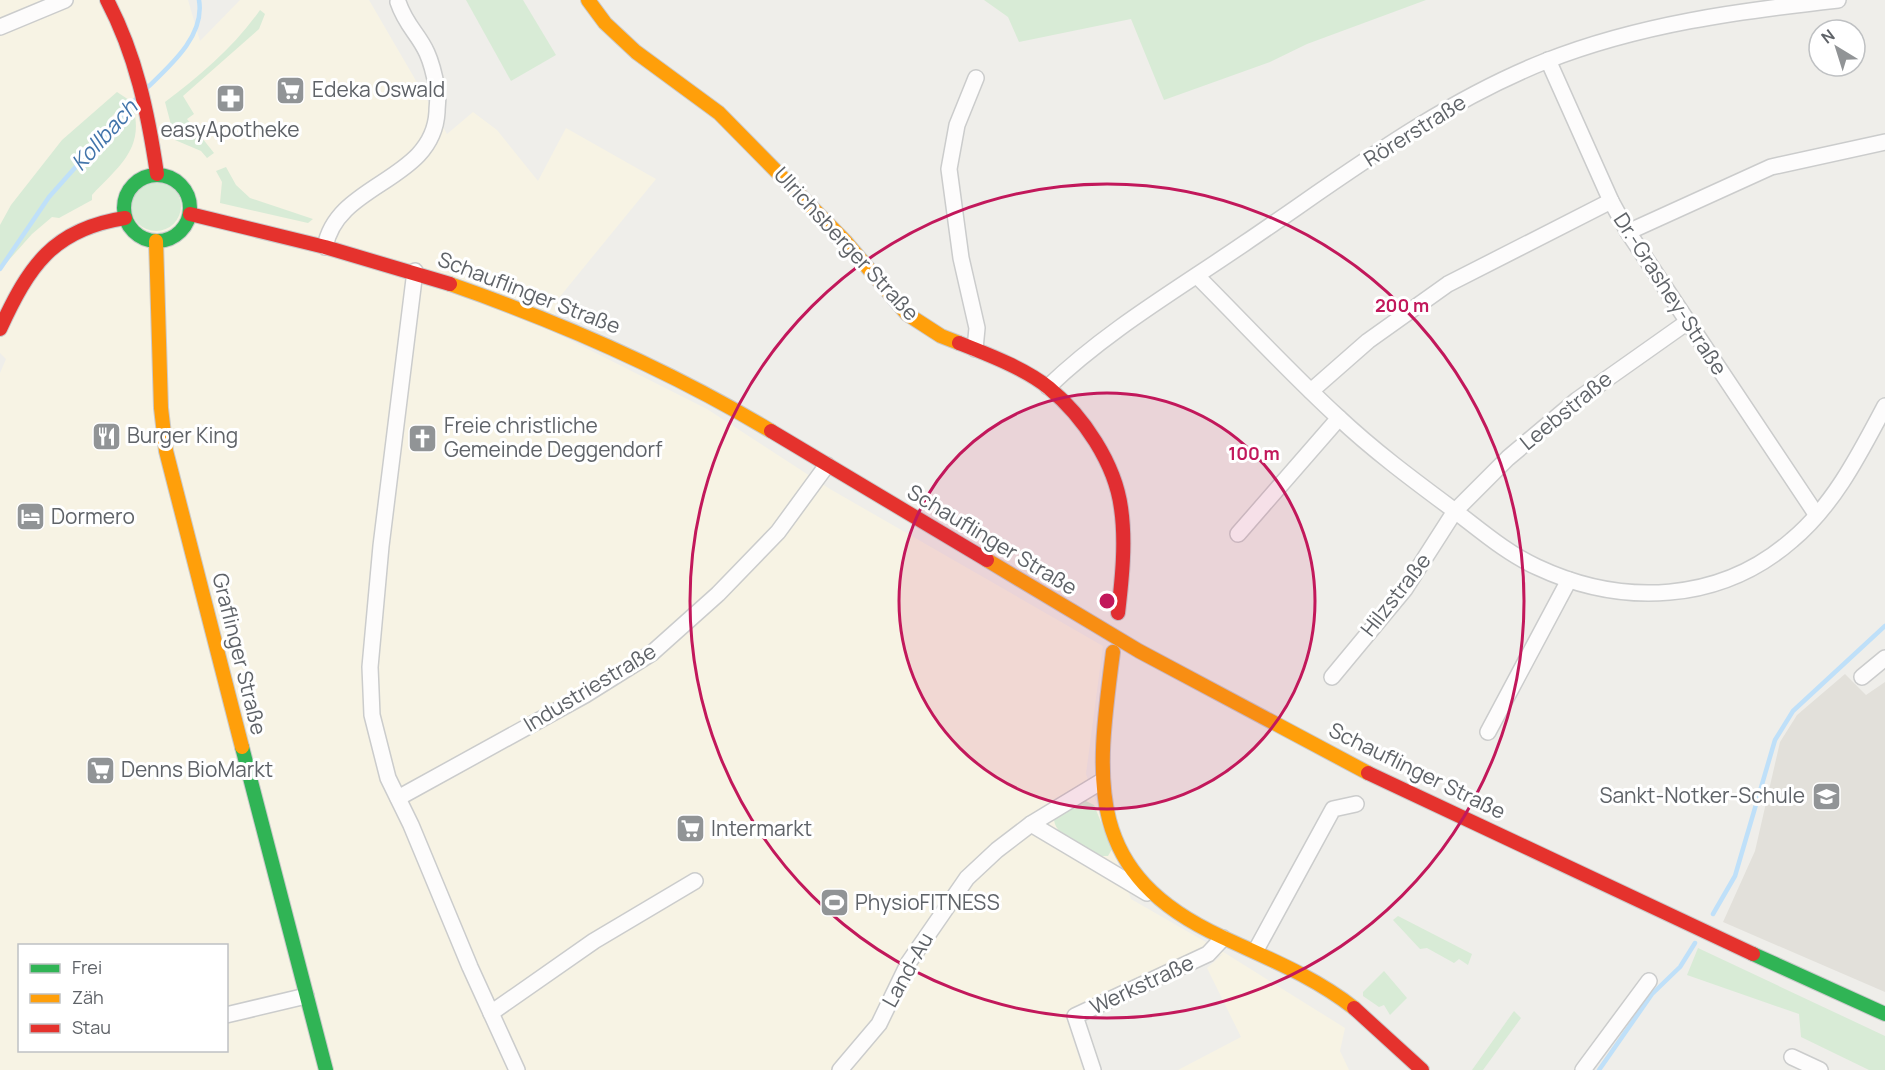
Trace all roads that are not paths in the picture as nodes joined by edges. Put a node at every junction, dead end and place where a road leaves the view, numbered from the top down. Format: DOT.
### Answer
graph roads {
  1 [pos="65,0"];
  2 [pos="106,0"];
  3 [pos="588,0"];
  4 [pos="1838,0"];
  5 [pos="399,2"];
  6 [pos="0,27"];
  7 [pos="1548,60"];
  8 [pos="976,78"];
  9 [pos="1885,142"];
  10 [pos="157,174"];
  11 [pos="124,201"];
  12 [pos="1611,201"];
  13 [pos="106,204"];
  14 [pos="190,214"];
  15 [pos="125,218"];
  16 [pos="66,222"];
  17 [pos="1628,232"];
  18 [pos="156,241"];
  19 [pos="325,247"];
  20 [pos="415,272"];
  21 [pos="1197,276"];
  22 [pos="0,304"];
  23 [pos="1686,323"];
  24 [pos="0,329"];
  25 [pos="975,349"];
  26 [pos="1048,387"];
  27 [pos="1311,391"];
  28 [pos="1885,406"];
  29 [pos="1339,418"];
  30 [pos="827,465"];
  31 [pos="1455,511"];
  32 [pos="1816,514"];
  33 [pos="1238,534"];
  34 [pos="1569,580"];
  35 [pos="1118,613"];
  36 [pos="1113,652"];
  37 [pos="1885,658"];
  38 [pos="1332,676"];
  39 [pos="1862,677"];
  40 [pos="1488,732"];
  41 [pos="1102,781"];
  42 [pos="398,798"];
  43 [pos="1356,804"];
  44 [pos="1031,824"];
  45 [pos="695,881"];
  46 [pos="1155,897"];
  47 [pos="1223,938"];
  48 [pos="1256,950"];
  49 [pos="1650,981"];
  50 [pos="306,996"];
  51 [pos="491,1013"];
  52 [pos="1885,1014"];
  53 [pos="228,1015"];
  54 [pos="1792,1057"];
  55 [pos="326,1070"];
  56 [pos="517,1070"];
  57 [pos="840,1070"];
  58 [pos="1093,1070"];
  59 [pos="1422,1070"];
  60 [pos="1583,1070"];
  61 [pos="1820,1070"];
  1 -- 6 [label="street"];
  2 -- 10 [label="street"];
  3 -- 25 [label="street, Ulrichsberger Straße"];
  4 -- 7 [label="street, Rörerstraße"];
  5 -- 19 [label="street"];
  7 -- 12 [label="street, Dr.-Grashey-Straße"];
  7 -- 21 [label="street, Rörerstraße"];
  8 -- 25 [label="street"];
  9 -- 17 [label="street"];
  10 -- 11 [label="street"];
  10 -- 14 [label="street"];
  11 -- 13 [label="street"];
  11 -- 15 [label="street"];
  12 -- 17 [label="street, Dr.-Grashey-Straße"];
  12 -- 27 [label="street"];
  14 -- 18 [label="street"];
  14 -- 19 [label="street, Schauflinger Straße"];
  15 -- 18 [label="street"];
  15 -- 24 [label="street"];
  16 -- 22 [label="street"];
  17 -- 23 [label="street, Dr.-Grashey-Straße"];
  18 -- 50 [label="street, Graflinger Straße"];
  19 -- 20 [label="street, Schauflinger Straße"];
  20 -- 30 [label="street, Schauflinger Straße"];
  20 -- 42 [label="street"];
  21 -- 26 [label="street, Rörerstraße"];
  21 -- 27 [label="street"];
  23 -- 31 [label="street, Leebstraße"];
  23 -- 32 [label="street, Dr.-Grashey-Straße"];
  25 -- 26 [label="street, Ulrichsberger Straße"];
  26 -- 35 [label="street, Ulrichsberger Straße"];
  27 -- 29 [label="street"];
  28 -- 32 [label="street"];
  29 -- 31 [label="street"];
  29 -- 33 [label="street"];
  30 -- 42 [label="street, Industriestraße"];
  30 -- 52 [label="street, Schauflinger Straße"];
  31 -- 34 [label="street"];
  31 -- 38 [label="street, Hilzstraße"];
  32 -- 34 [label="street"];
  34 -- 40 [label="street"];
  36 -- 41 [label="street"];
  37 -- 39 [label="street"];
  41 -- 44 [label="street, Land-Au"];
  41 -- 46 [label="street"];
  42 -- 51 [label="street"];
  43 -- 48 [label="street"];
  44 -- 46 [label="street"];
  44 -- 57 [label="street, Land-Au"];
  45 -- 51 [label="street"];
  46 -- 47 [label="street"];
  47 -- 48 [label="street"];
  47 -- 58 [label="street, Werkstraße"];
  48 -- 59 [label="street"];
  49 -- 60 [label="street"];
  50 -- 53 [label="street"];
  50 -- 55 [label="street, Graflinger Straße"];
  51 -- 56 [label="street"];
  54 -- 61 [label="street"];
}
